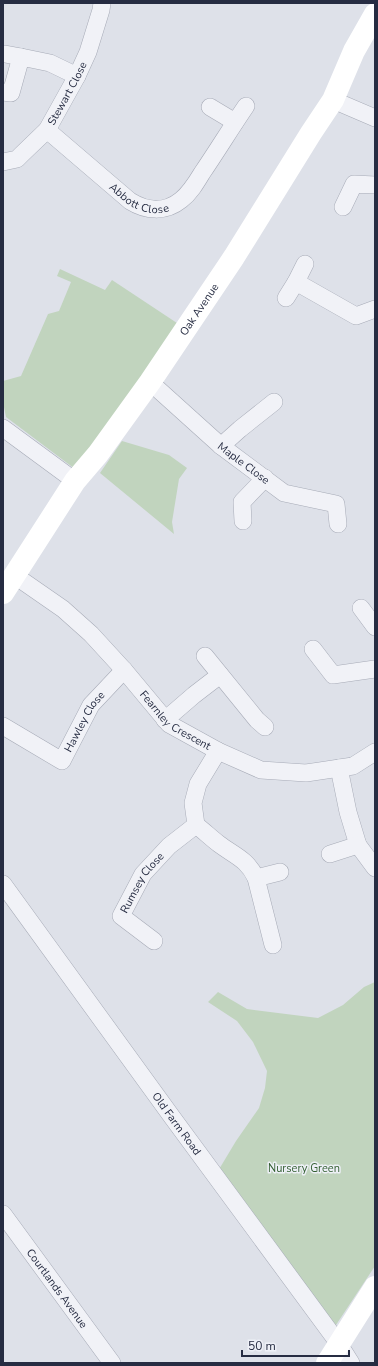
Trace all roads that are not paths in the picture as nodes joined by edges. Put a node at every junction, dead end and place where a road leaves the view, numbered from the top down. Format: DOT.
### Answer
graph roads {
  1 [pos="102,3"];
  2 [pos="375,14"];
  3 [pos="77,76"];
  4 [pos="3,92"];
  5 [pos="333,100"];
  6 [pos="246,106"];
  7 [pos="210,107"];
  8 [pos="375,118"];
  9 [pos="235,122"];
  10 [pos="47,130"];
  11 [pos="3,162"];
  12 [pos="375,185"];
  13 [pos="343,207"];
  14 [pos="306,264"];
  15 [pos="296,282"];
  16 [pos="286,298"];
  17 [pos="375,309"];
  18 [pos="150,382"];
  19 [pos="274,402"];
  20 [pos="3,428"];
  21 [pos="221,446"];
  22 [pos="265,478"];
  23 [pos="75,481"];
  24 [pos="243,521"];
  25 [pos="338,524"];
  26 [pos="14,575"];
  27 [pos="3,593"];
  28 [pos="361,608"];
  29 [pos="375,627"];
  30 [pos="313,649"];
  31 [pos="205,656"];
  32 [pos="375,668"];
  33 [pos="124,670"];
  34 [pos="220,675"];
  35 [pos="165,720"];
  36 [pos="3,726"];
  37 [pos="265,727"];
  38 [pos="218,751"];
  39 [pos="375,752"];
  40 [pos="339,768"];
  41 [pos="196,825"];
  42 [pos="358,845"];
  43 [pos="330,854"];
  44 [pos="375,868"];
  45 [pos="280,872"];
  46 [pos="256,878"];
  47 [pos="3,884"];
  48 [pos="154,942"];
  49 [pos="272,945"];
  50 [pos="3,1214"];
  51 [pos="375,1287"];
  52 [pos="339,1344"];
  53 [pos="112,1363"];
  54 [pos="327,1363"];
  55 [pos="351,1363"];
  1 -- 3 [label="street, Stewart Close"];
  2 -- 5 [label="street, Oak Avenue"];
  3 -- 4 [label="street"];
  3 -- 10 [label="street, Stewart Close"];
  5 -- 8 [label="street"];
  5 -- 18 [label="street, Oak Avenue"];
  6 -- 9 [label="street, Abbott Close"];
  7 -- 9 [label="street"];
  9 -- 10 [label="street, Abbott Close"];
  10 -- 11 [label="street, Stewart Close"];
  12 -- 13 [label="street"];
  14 -- 15 [label="street"];
  15 -- 16 [label="street"];
  15 -- 17 [label="street"];
  18 -- 21 [label="street, Maple Close"];
  18 -- 23 [label="street, Oak Avenue"];
  19 -- 21 [label="street"];
  20 -- 23 [label="street"];
  21 -- 22 [label="street, Maple Close"];
  22 -- 24 [label="street"];
  22 -- 25 [label="street, Maple Close"];
  23 -- 26 [label="street, Oak Avenue"];
  26 -- 27 [label="street, Oak Avenue"];
  26 -- 33 [label="street, Fearnley Crescent"];
  28 -- 29 [label="street"];
  30 -- 32 [label="street"];
  31 -- 34 [label="street"];
  33 -- 35 [label="street, Fearnley Crescent"];
  33 -- 36 [label="street, Hawley Close"];
  34 -- 35 [label="street"];
  34 -- 37 [label="street"];
  35 -- 38 [label="street, Fearnley Crescent"];
  38 -- 40 [label="street, Fearnley Crescent"];
  38 -- 41 [label="street"];
  39 -- 40 [label="street, Fearnley Crescent"];
  40 -- 42 [label="street"];
  41 -- 46 [label="street"];
  41 -- 48 [label="street, Rumsey Close"];
  42 -- 43 [label="street"];
  42 -- 44 [label="street"];
  45 -- 46 [label="street"];
  46 -- 49 [label="street"];
  47 -- 52 [label="street, Old Farm Road"];
  50 -- 53 [label="street, Courtlands Avenue"];
  51 -- 52 [label="street"];
  52 -- 54 [label="street"];
  52 -- 55 [label="street, Old Farm Road"];
}
